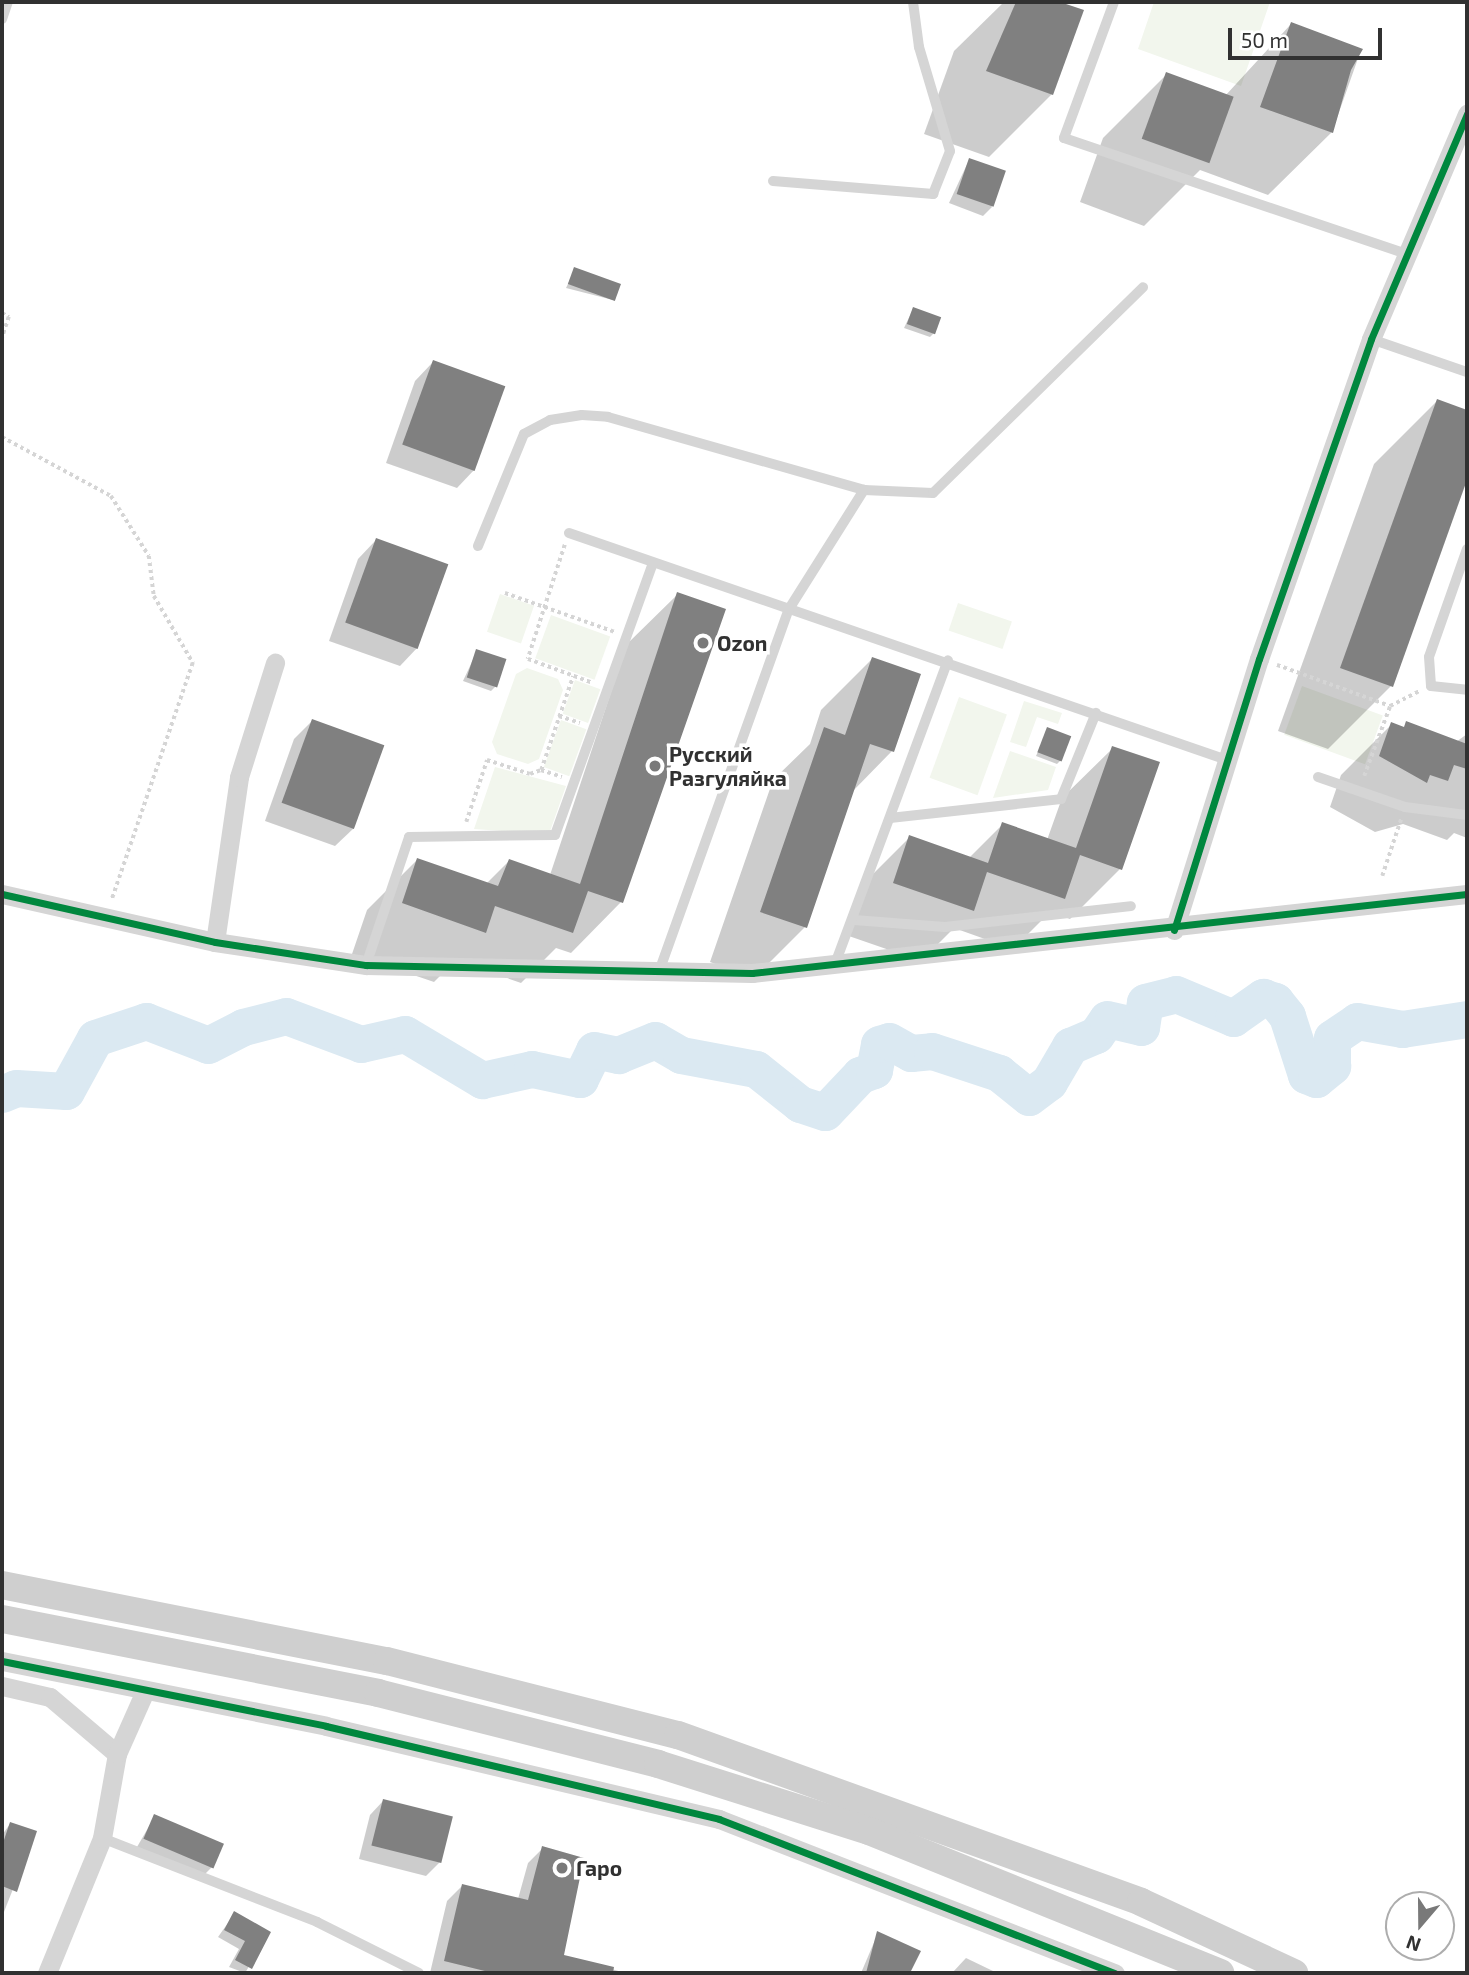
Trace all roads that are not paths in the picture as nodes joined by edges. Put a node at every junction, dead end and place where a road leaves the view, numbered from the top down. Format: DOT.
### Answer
graph roads {
  1 [pos="8,2"];
  2 [pos="913,2"];
  3 [pos="1114,2"];
  4 [pos="2,19"];
  5 [pos="1467,114"];
  6 [pos="773,181"];
  7 [pos="1406,254"];
  8 [pos="1143,287"];
  9 [pos="1371,340"];
  10 [pos="1467,372"];
  11 [pos="864,490"];
  12 [pos="569,533"];
  13 [pos="478,546"];
  14 [pos="1467,549"];
  15 [pos="653,563"];
  16 [pos="789,609"];
  17 [pos="948,660"];
  18 [pos="275,663"];
  19 [pos="1467,690"];
  20 [pos="1096,712"];
  21 [pos="1230,761"];
  22 [pos="1318,777"];
  23 [pos="1467,815"];
  24 [pos="890,818"];
  25 [pos="2,894"];
  26 [pos="1467,894"];
  27 [pos="1130,906"];
  28 [pos="854,920"];
  29 [pos="1174,930"];
  30 [pos="215,942"];
  31 [pos="366,965"];
  32 [pos="661,967"];
  33 [pos="834,968"];
  34 [pos="2,1585"];
  35 [pos="2,1619"];
  36 [pos="2,1661"];
  37 [pos="2,1686"];
  38 [pos="145,1691"];
  39 [pos="117,1754"];
  40 [pos="103,1838"];
  41 [pos="47,1973"];
  42 [pos="419,1973"];
  43 [pos="1115,1973"];
  44 [pos="1220,1973"];
  45 [pos="1294,1973"];
  1 -- 4 [label="lane"];
  2 -- 6 [label="lane"];
  3 -- 7 [label="lane"];
  5 -- 7 [label="street"];
  7 -- 9 [label="street"];
  8 -- 11 [label="lane"];
  9 -- 10 [label="lane"];
  9 -- 21 [label="street"];
  11 -- 13 [label="lane"];
  11 -- 16 [label="lane"];
  12 -- 15 [label="lane"];
  14 -- 19 [label="lane"];
  15 -- 16 [label="lane"];
  15 -- 31 [label="lane"];
  16 -- 17 [label="lane"];
  16 -- 32 [label="lane"];
  17 -- 20 [label="lane"];
  17 -- 24 [label="lane"];
  18 -- 30 [label="street"];
  20 -- 21 [label="lane"];
  20 -- 24 [label="lane"];
  21 -- 29 [label="street"];
  22 -- 23 [label="lane"];
  24 -- 28 [label="lane"];
  25 -- 30 [label="street"];
  26 -- 29 [label="street"];
  27 -- 28 [label="lane"];
  28 -- 33 [label="lane"];
  29 -- 33 [label="street"];
  30 -- 31 [label="street"];
  31 -- 32 [label="street"];
  32 -- 33 [label="street"];
  34 -- 45 [label="main road"];
  35 -- 44 [label="main road"];
  36 -- 38 [label="street"];
  37 -- 39 [label="street"];
  38 -- 39 [label="street"];
  38 -- 43 [label="street"];
  39 -- 40 [label="street"];
  40 -- 41 [label="street"];
  40 -- 42 [label="lane"];
}
